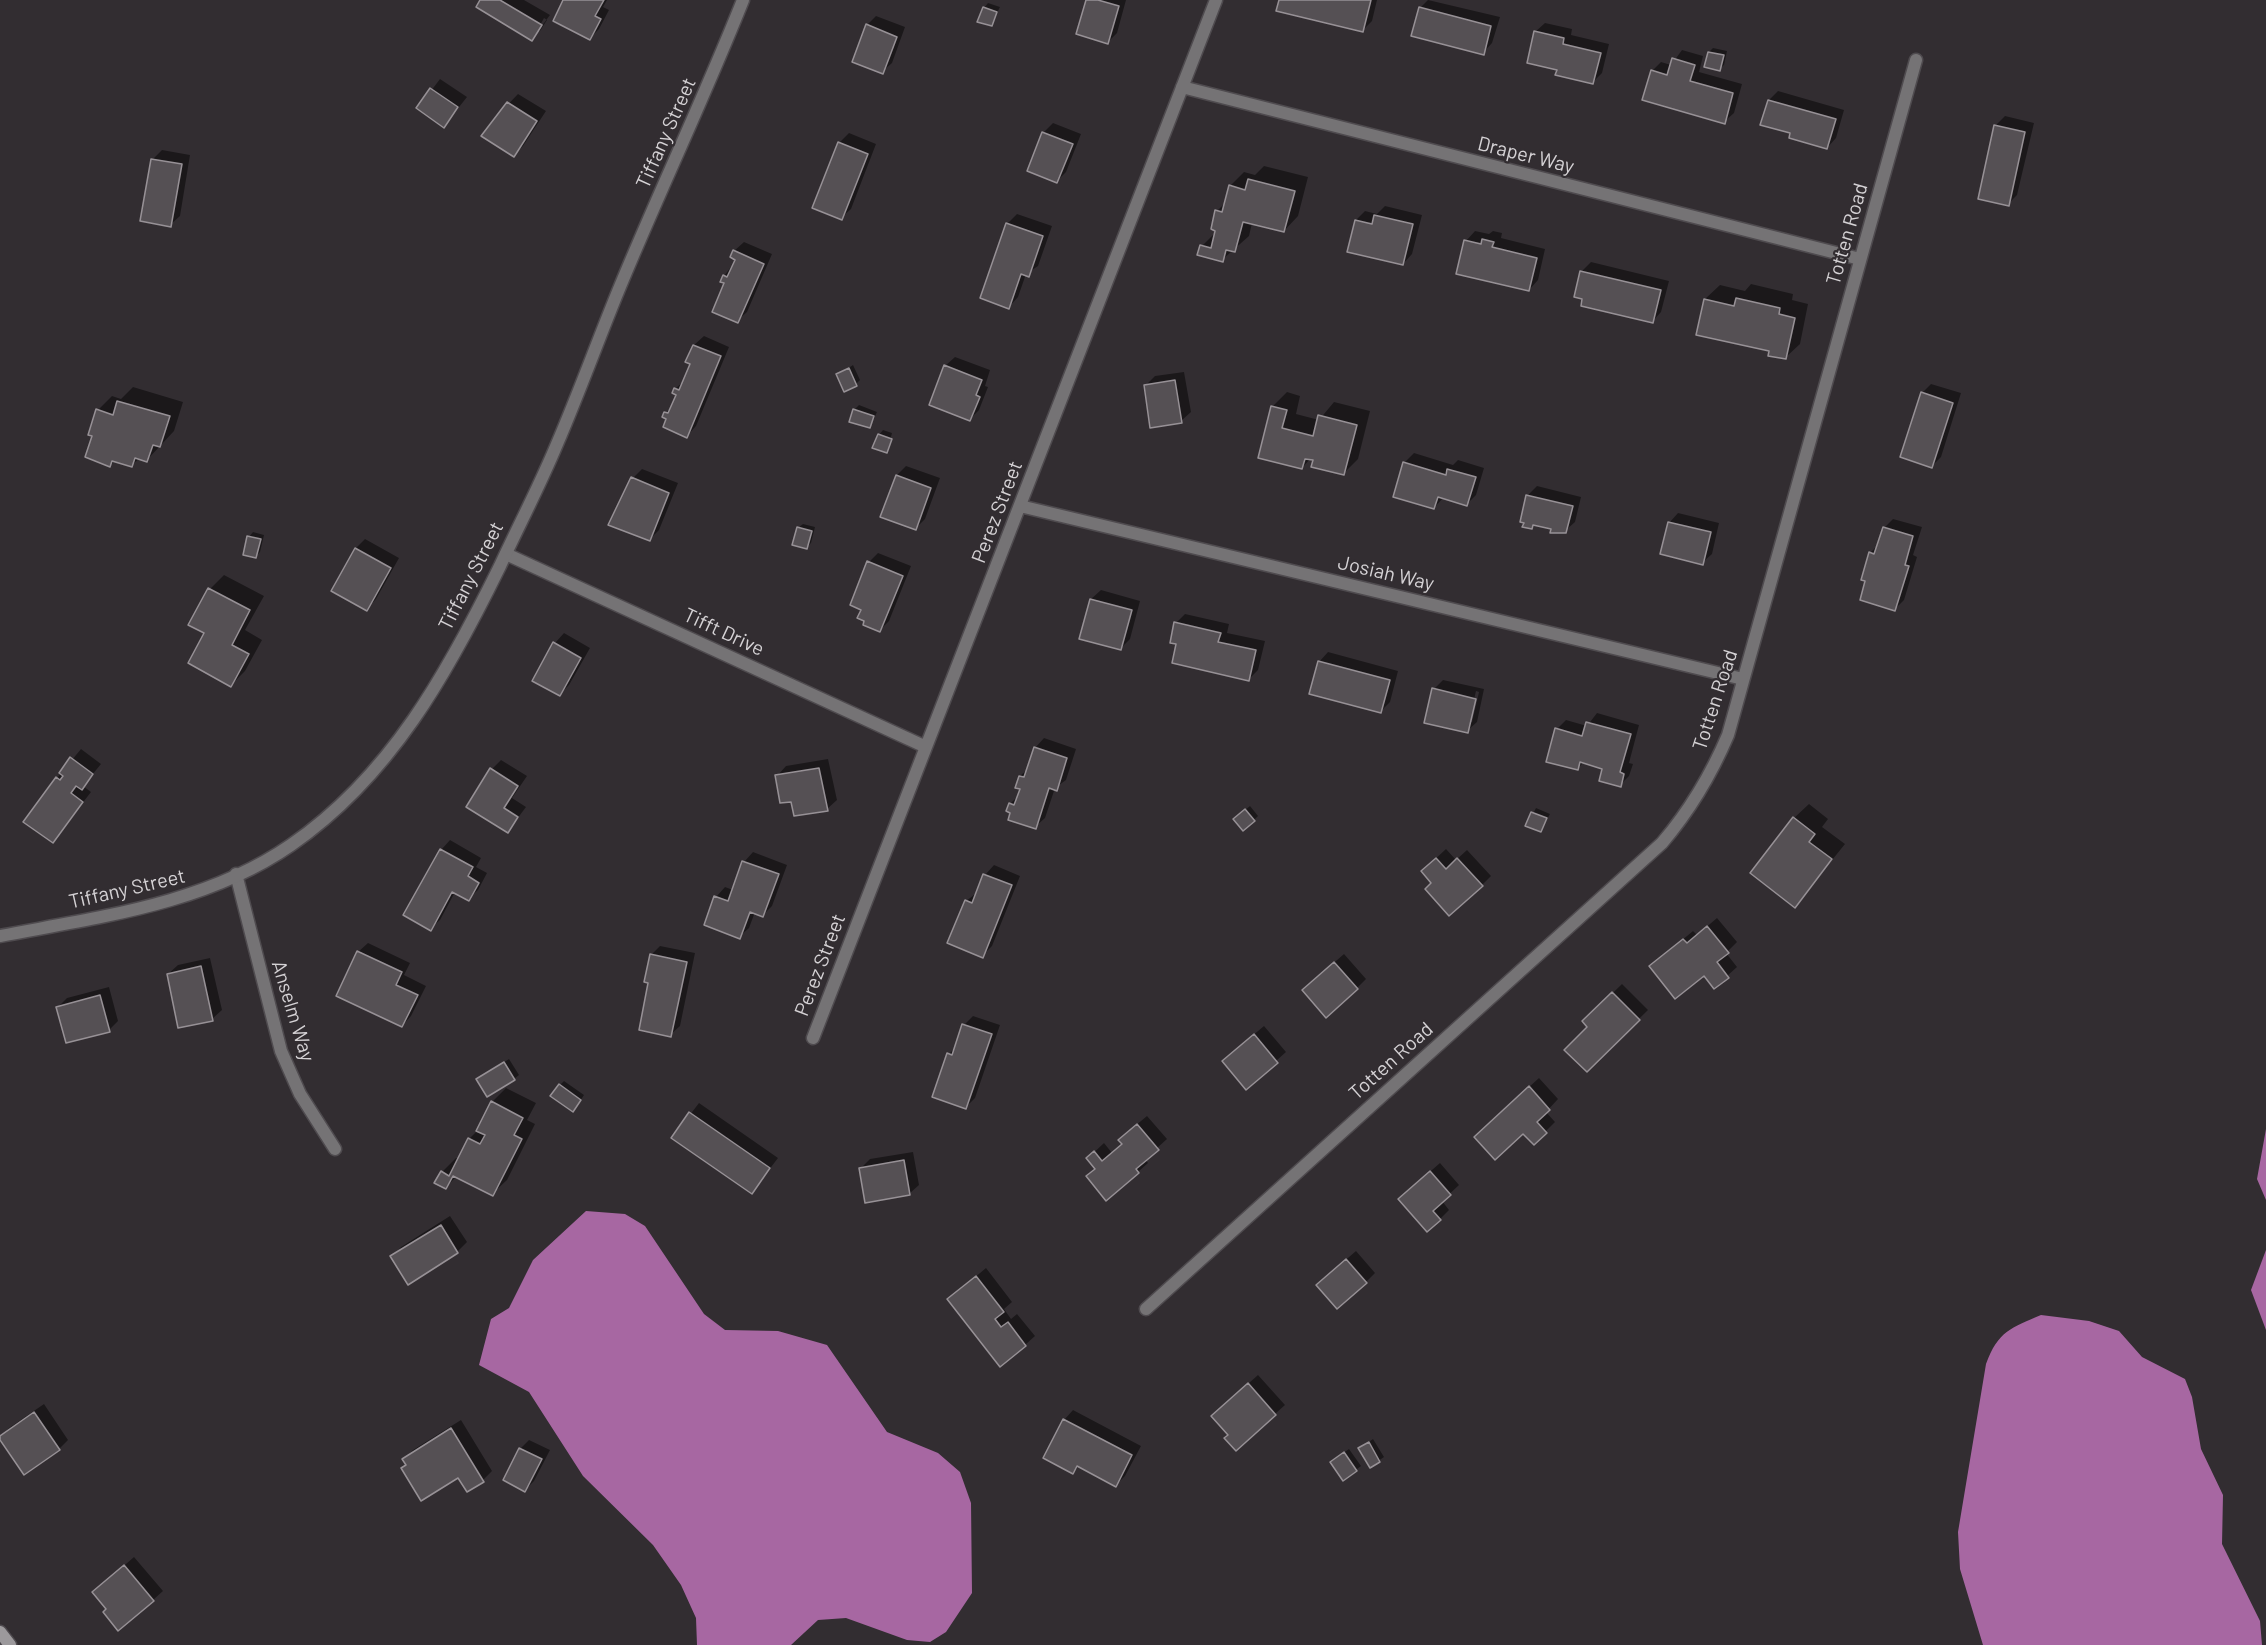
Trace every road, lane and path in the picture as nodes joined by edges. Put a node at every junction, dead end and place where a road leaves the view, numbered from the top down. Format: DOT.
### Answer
graph roads {
  1 [pos="743,0"];
  2 [pos="1216,0"];
  3 [pos="1916,60"];
  4 [pos="1182,87"];
  5 [pos="1860,259"];
  6 [pos="1020,506"];
  7 [pos="506,554"];
  8 [pos="1743,679"];
  9 [pos="926,747"];
  10 [pos="236,874"];
  11 [pos="0,936"];
  12 [pos="813,1038"];
  13 [pos="335,1149"];
  14 [pos="1146,1309"];
  15 [pos="0,1632"];
  16 [pos="10,1645"];
  1 -- 7 [label="street, Tiffany Street"];
  2 -- 4 [label="street, Perez Street"];
  3 -- 5 [label="street, Totten Road"];
  4 -- 5 [label="street, Draper Way"];
  4 -- 6 [label="street, Perez Street"];
  5 -- 8 [label="street, Totten Road"];
  6 -- 8 [label="street, Josiah Way"];
  6 -- 9 [label="street, Perez Street"];
  7 -- 9 [label="street, Tifft Drive"];
  7 -- 10 [label="street, Tiffany Street"];
  8 -- 14 [label="street, Totten Road"];
  9 -- 12 [label="street, Perez Street"];
  10 -- 11 [label="street, Tiffany Street"];
  10 -- 13 [label="street, Anselm Way"];
  15 -- 16 [label="main road"];
}
